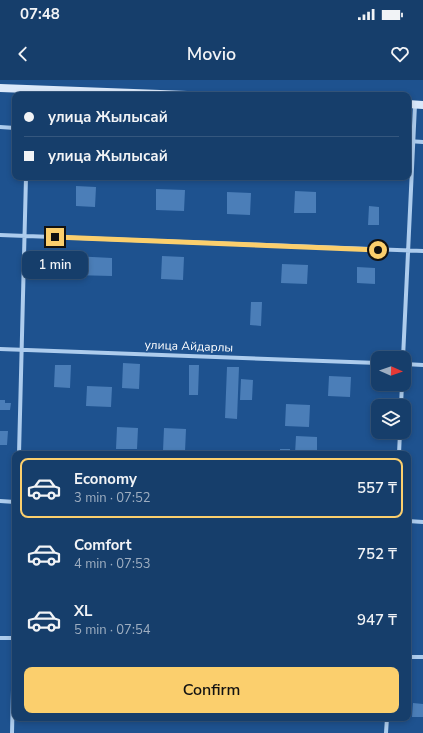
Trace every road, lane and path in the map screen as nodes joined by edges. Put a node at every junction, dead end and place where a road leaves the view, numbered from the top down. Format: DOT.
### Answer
graph roads {
  1 [pos="0,88"];
  2 [pos="28,92"];
  3 [pos="415,104"];
  4 [pos="0,127"];
  5 [pos="12,128"];
  6 [pos="413,141"];
  7 [pos="423,142"];
  8 [pos="26,180"];
  9 [pos="0,234"];
  10 [pos="24,236"];
  11 [pos="408,251"];
  12 [pos="423,251"];
  13 [pos="0,349"];
  14 [pos="21,350"];
  15 [pos="403,351"];
  16 [pos="371,363"];
  17 [pos="411,364"];
  18 [pos="423,365"];
  19 [pos="399,439"];
  20 [pos="18,451"];
  21 [pos="398,451"];
  22 [pos="0,501"];
  23 [pos="12,502"];
  24 [pos="411,521"];
  25 [pos="423,522"];
  26 [pos="0,638"];
  27 [pos="12,638"];
  28 [pos="411,657"];
  29 [pos="423,657"];
  30 [pos="12,721"];
  31 [pos="387,721"];
  32 [pos="12,733"];
  33 [pos="386,733"];
  1 -- 2 [label="street"];
  3 -- 6 [label="street"];
  4 -- 5 [label="street"];
  6 -- 7 [label="street"];
  6 -- 11 [label="street"];
  8 -- 10 [label="street"];
  9 -- 10 [label="street"];
  10 -- 11 [label="street"];
  10 -- 14 [label="street"];
  11 -- 12 [label="street"];
  11 -- 15 [label="street"];
  13 -- 14 [label="street, улица Айдарлы"];
  14 -- 16 [label="street, улица Айдарлы"];
  14 -- 20 [label="street"];
  17 -- 18 [label="street"];
  19 -- 21 [label="street"];
  22 -- 23 [label="street"];
  24 -- 25 [label="street"];
  26 -- 27 [label="street"];
  28 -- 29 [label="street"];
  30 -- 32 [label="street"];
  31 -- 33 [label="street"];
}
